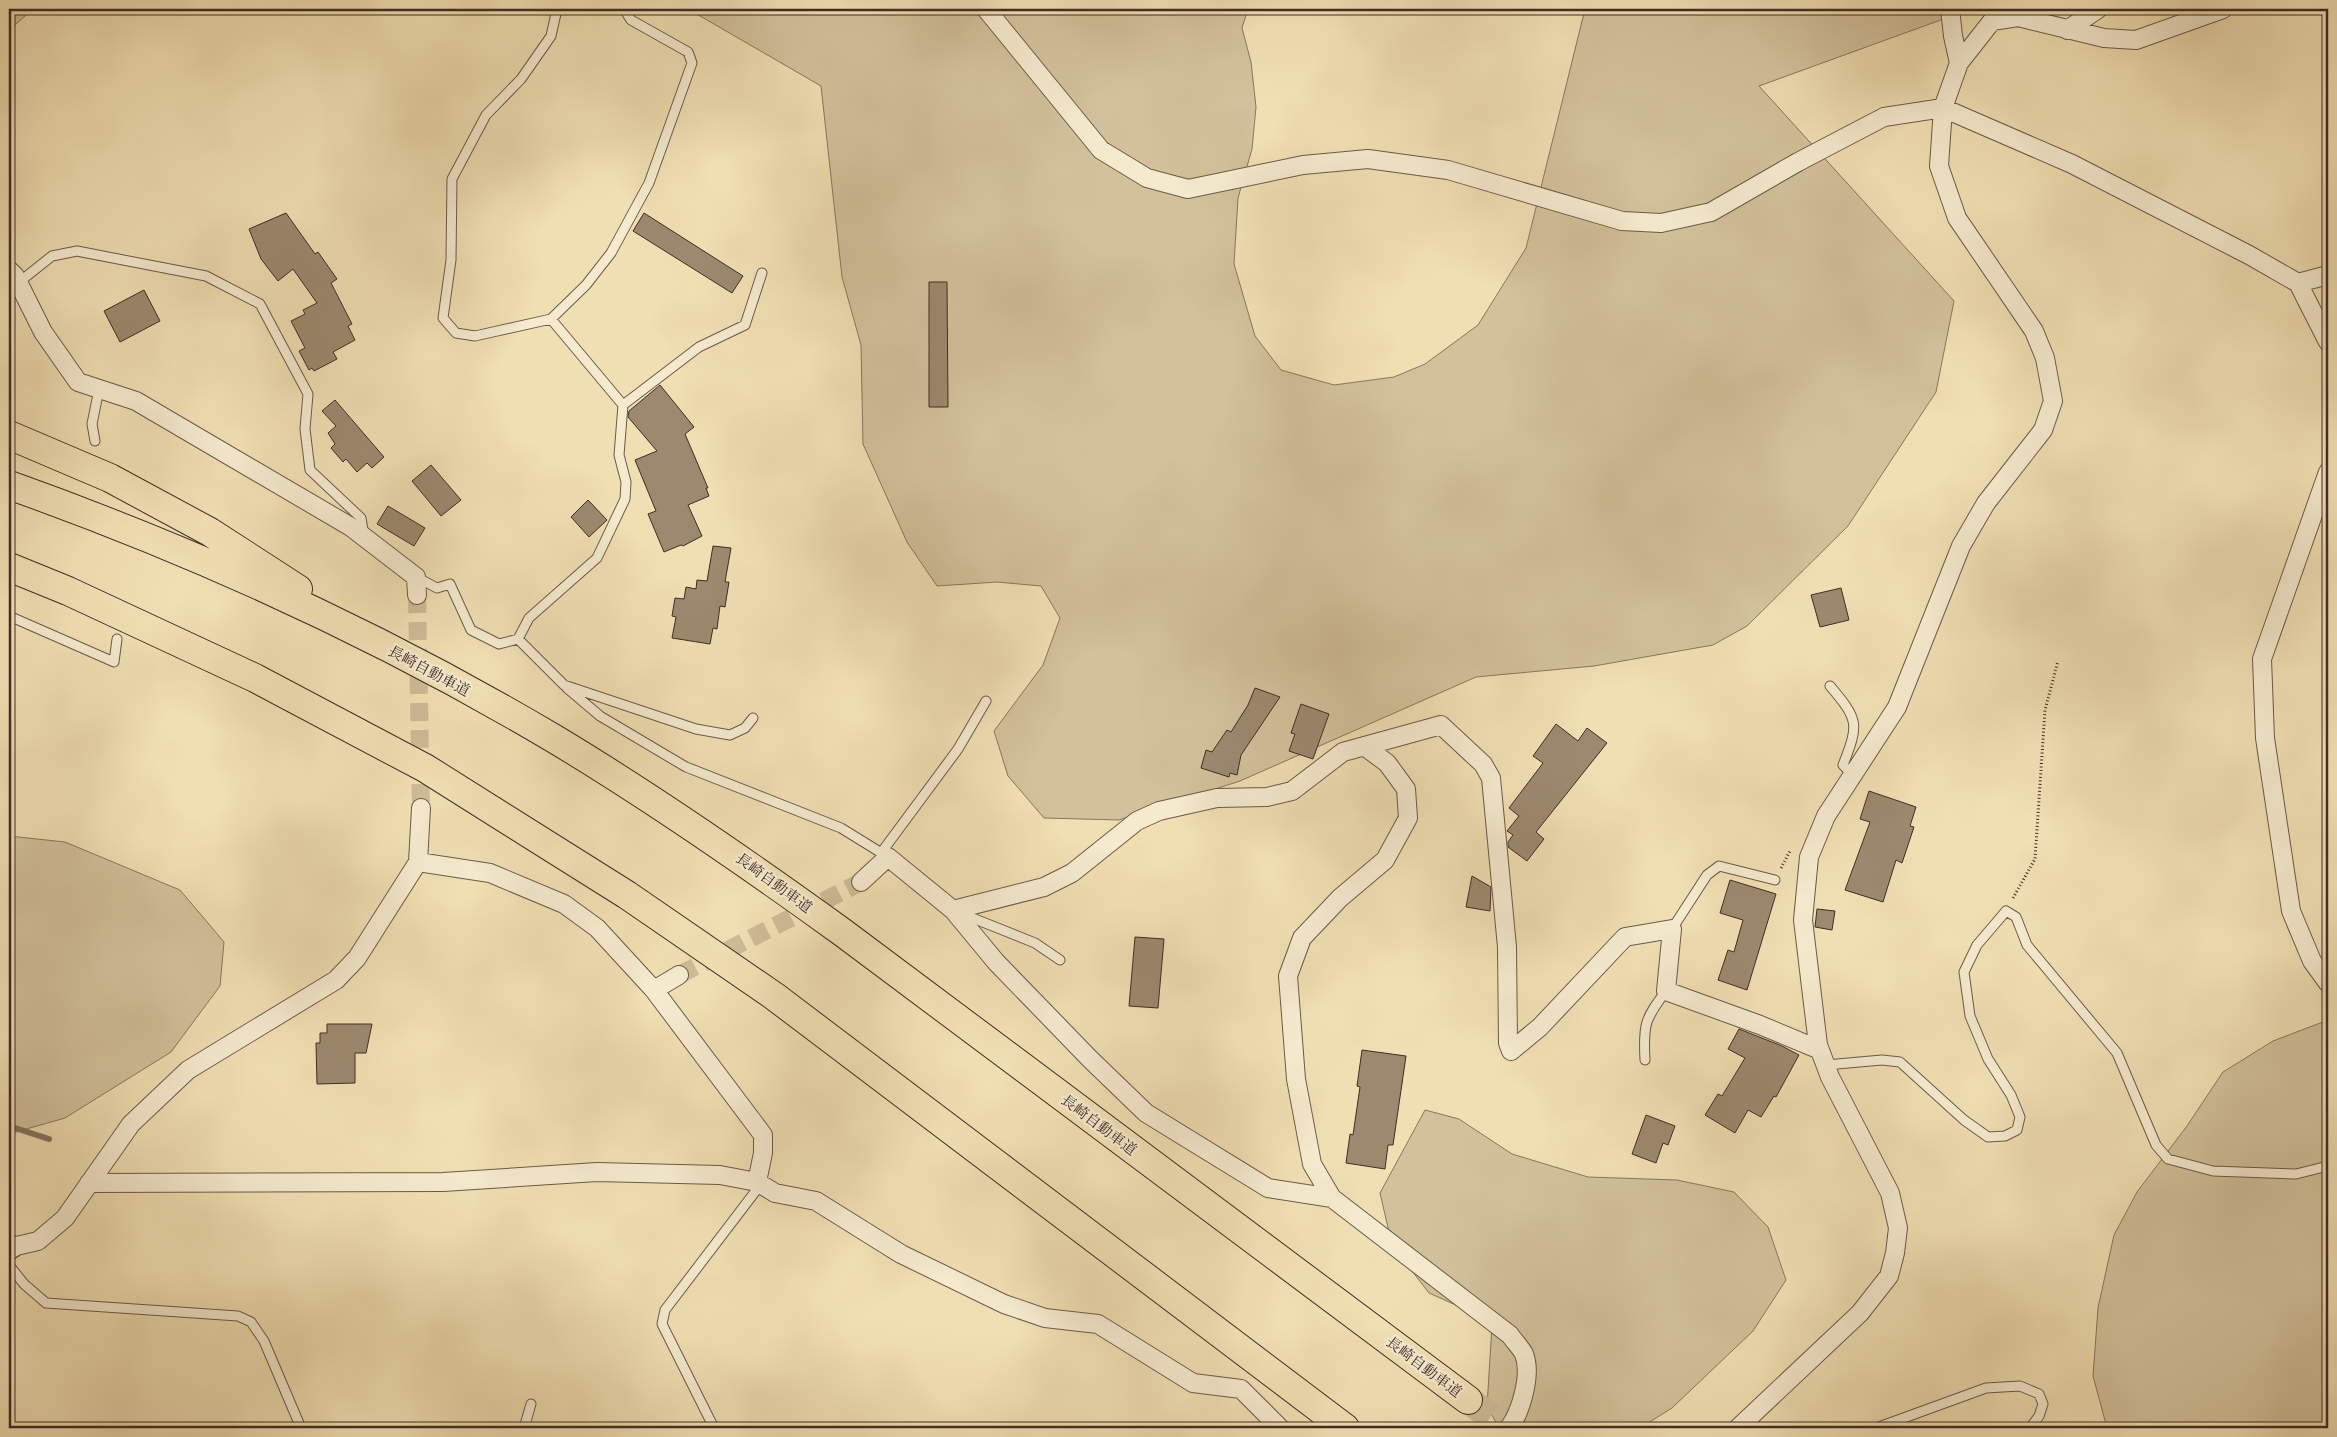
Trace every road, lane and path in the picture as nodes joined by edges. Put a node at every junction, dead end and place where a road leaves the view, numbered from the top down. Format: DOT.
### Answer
graph roads {
  1 [pos="557,9"];
  2 [pos="624,9"];
  3 [pos="986,9"];
  4 [pos="1950,9"];
  5 [pos="2098,9"];
  6 [pos="2223,9"];
  7 [pos="2067,30"];
  8 [pos="1959,62"];
  9 [pos="1943,108"];
  10 [pos="762,273"];
  11 [pos="2328,275"];
  12 [pos="13,276"];
  13 [pos="2298,283"];
  14 [pos="551,319"];
  15 [pos="2328,342"];
  16 [pos="99,389"];
  17 [pos="623,405"];
  18 [pos="9,435"];
  19 [pos="95,441"];
  20 [pos="2328,472"];
  21 [pos="9,485"];
  22 [pos="364,536"];
  23 [pos="9,567"];
  24 [pos="416,577"];
  25 [pos="417,595"];
  26 [pos="9,616"];
  27 [pos="117,638"];
  28 [pos="518,639"];
  29 [pos="2058,661"];
  30 [pos="414,662"];
  31 [pos="564,685"];
  32 [pos="1830,686"];
  33 [pos="986,701"];
  34 [pos="753,718"];
  35 [pos="1364,746"];
  36 [pos="1853,775"];
  37 [pos="421,808"];
  38 [pos="885,855"];
  39 [pos="418,862"];
  40 [pos="1775,880"];
  41 [pos="861,882"];
  42 [pos="953,910"];
  43 [pos="2006,911"];
  44 [pos="1672,929"];
  45 [pos="1060,960"];
  46 [pos="679,975"];
  47 [pos="2328,983"];
  48 [pos="654,990"];
  49 [pos="1666,991"];
  50 [pos="1823,1057"];
  51 [pos="1645,1060"];
  52 [pos="2328,1166"];
  53 [pos="89,1183"];
  54 [pos="759,1183"];
  55 [pos="1332,1198"];
  56 [pos="10,1253"];
  57 [pos="1468,1400"];
  58 [pos="531,1404"];
  59 [pos="301,1428"];
  60 [pos="524,1428"];
  61 [pos="714,1428"];
  62 [pos="1280,1428"];
  63 [pos="1345,1428"];
  64 [pos="1509,1428"];
  65 [pos="1738,1428"];
  66 [pos="1876,1428"];
  67 [pos="2030,1428"];
  1 -- 14 [label="lane"];
  2 -- 14 [label="lane"];
  3 -- 9 [label="street"];
  4 -- 8 [label="street"];
  5 -- 7 [label="street"];
  6 -- 7 [label="street"];
  7 -- 8 [label="street"];
  8 -- 9 [label="street"];
  9 -- 13 [label="street"];
  9 -- 36 [label="street"];
  10 -- 17 [label="lane"];
  11 -- 13 [label="street"];
  12 -- 16 [label="street"];
  12 -- 22 [label="lane"];
  13 -- 15 [label="street"];
  14 -- 17 [label="lane"];
  16 -- 19 [label="lane"];
  16 -- 22 [label="street"];
  17 -- 28 [label="lane"];
  18 -- 30 [label="highway"];
  20 -- 47 [label="street"];
  21 -- 30 [label="highway, 長崎自動車道"];
  22 -- 24 [label="street"];
  23 -- 63 [label="highway"];
  24 -- 25 [label="street"];
  24 -- 28 [label="lane"];
  26 -- 27 [label="lane"];
  28 -- 31 [label="lane"];
  29 -- 43 [label="path"];
  30 -- 57 [label="highway, 長崎自動車道"];
  31 -- 34 [label="lane"];
  31 -- 38 [label="lane"];
  32 -- 36 [label="lane"];
  33 -- 38 [label="lane"];
  35 -- 42 [label="street"];
  35 -- 44 [label="street"];
  35 -- 55 [label="street"];
  36 -- 50 [label="street"];
  37 -- 39 [label="street"];
  38 -- 41 [label="street"];
  38 -- 42 [label="street"];
  39 -- 48 [label="street"];
  39 -- 53 [label="street"];
  40 -- 44 [label="lane"];
  42 -- 45 [label="lane"];
  42 -- 55 [label="street"];
  43 -- 50 [label="lane"];
  43 -- 52 [label="lane"];
  44 -- 49 [label="street"];
  46 -- 48 [label="street"];
  48 -- 54 [label="street"];
  49 -- 50 [label="street"];
  49 -- 51 [label="lane"];
  50 -- 65 [label="street"];
  53 -- 54 [label="street"];
  53 -- 56 [label="street"];
  54 -- 61 [label="lane"];
  54 -- 62 [label="street"];
  55 -- 64 [label="street"];
  56 -- 59 [label="lane"];
  58 -- 60 [label="lane"];
  66 -- 67 [label="lane"];
}
